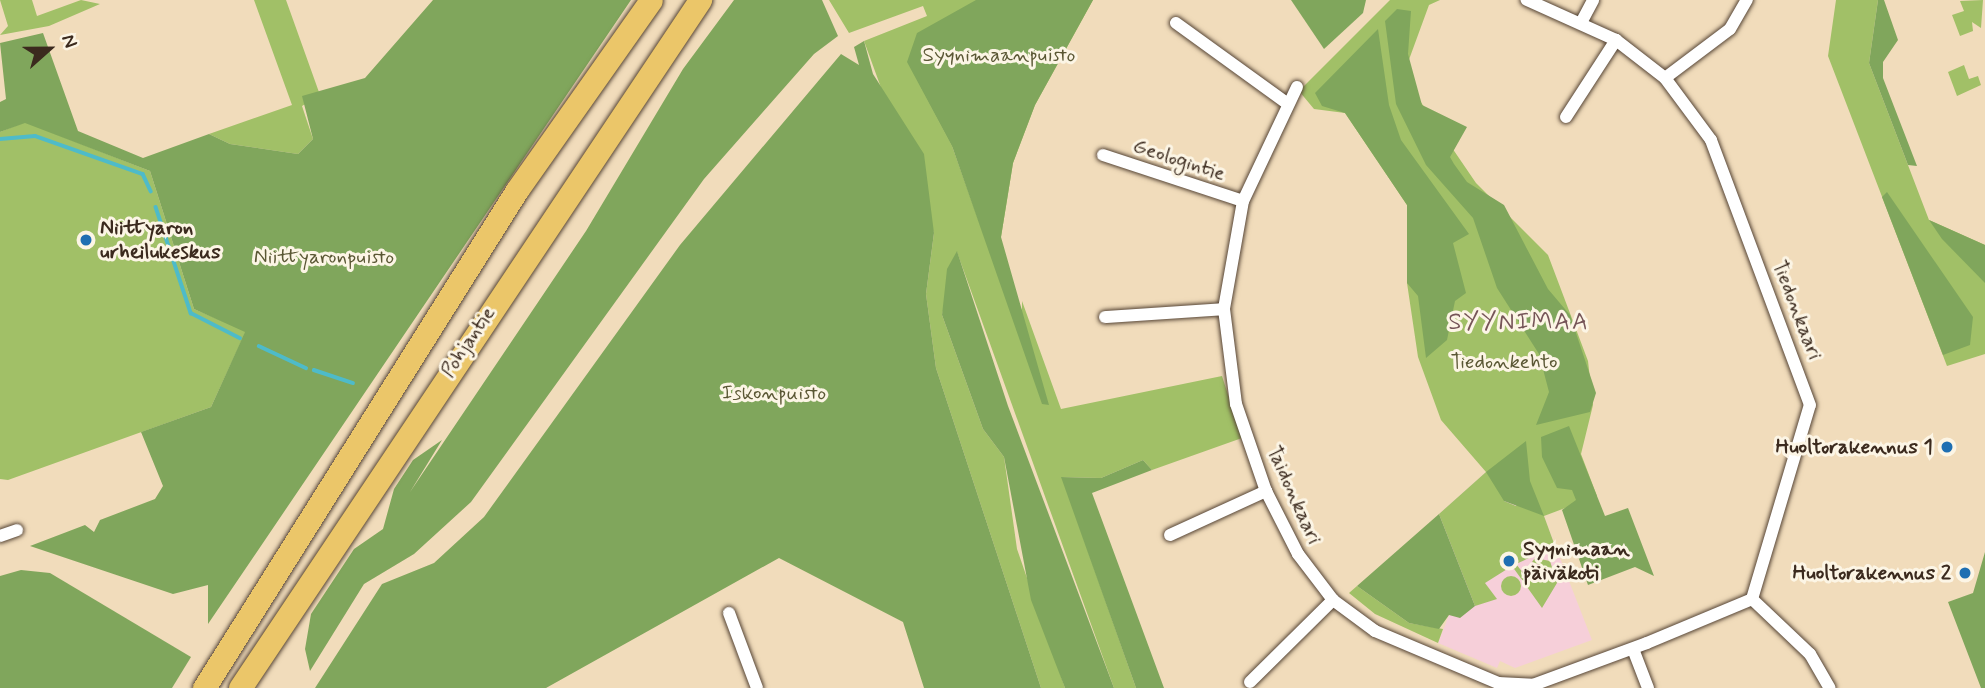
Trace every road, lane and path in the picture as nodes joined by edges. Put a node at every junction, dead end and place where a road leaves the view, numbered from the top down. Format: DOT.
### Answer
graph roads {
  1 [pos="651,0"];
  2 [pos="701,0"];
  3 [pos="1527,0"];
  4 [pos="1593,0"];
  5 [pos="1747,0"];
  6 [pos="1582,22"];
  7 [pos="1176,23"];
  8 [pos="1616,40"];
  9 [pos="1665,78"];
  10 [pos="1297,87"];
  11 [pos="1288,104"];
  12 [pos="1566,117"];
  13 [pos="1103,155"];
  14 [pos="1243,201"];
  15 [pos="1224,309"];
  16 [pos="1105,317"];
  17 [pos="1266,491"];
  18 [pos="18,530"];
  19 [pos="1170,535"];
  20 [pos="0,536"];
  21 [pos="1752,599"];
  22 [pos="1333,600"];
  23 [pos="729,613"];
  24 [pos="1633,649"];
  25 [pos="1250,682"];
  26 [pos="205,687"];
  27 [pos="240,688"];
  28 [pos="757,688"];
  29 [pos="1648,688"];
  30 [pos="1830,688"];
  1 -- 26 [label="highway, Pohjantie"];
  2 -- 27 [label="highway, Pohjantie"];
  3 -- 6 [label="street, Tiedonkaari"];
  4 -- 6 [label="street"];
  5 -- 9 [label="street"];
  6 -- 8 [label="street, Tiedonkaari"];
  7 -- 11 [label="street"];
  8 -- 9 [label="street, Tiedonkaari"];
  8 -- 12 [label="street"];
  9 -- 21 [label="street, Tiedonkaari"];
  10 -- 11 [label="street, Taidonkaari"];
  11 -- 14 [label="street, Taidonkaari"];
  13 -- 14 [label="street, Geologintie"];
  14 -- 15 [label="street, Taidonkaari"];
  15 -- 16 [label="street"];
  15 -- 17 [label="street, Taidonkaari"];
  17 -- 19 [label="street"];
  17 -- 22 [label="street, Taidonkaari"];
  18 -- 20 [label="street"];
  21 -- 24 [label="street"];
  21 -- 30 [label="street"];
  22 -- 24 [label="street, Taidonkaari"];
  22 -- 25 [label="street"];
  23 -- 28 [label="street"];
  24 -- 29 [label="street"];
}
